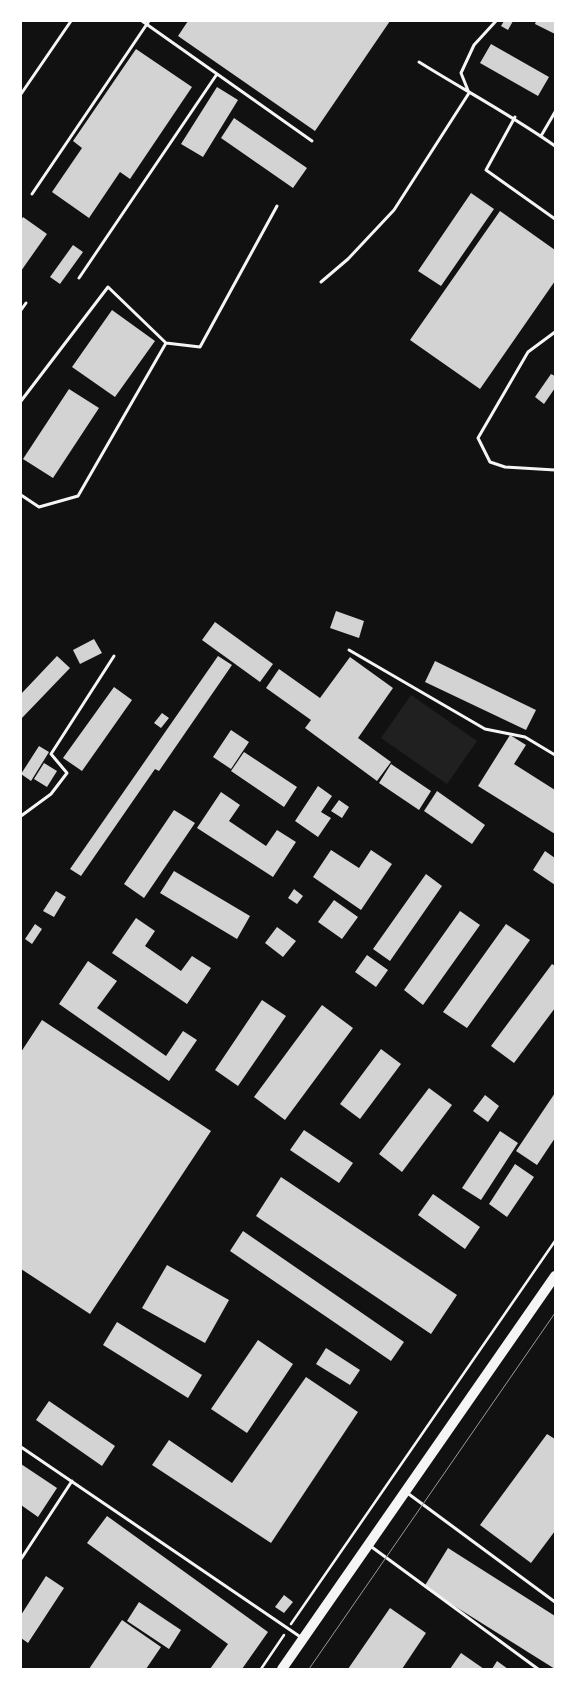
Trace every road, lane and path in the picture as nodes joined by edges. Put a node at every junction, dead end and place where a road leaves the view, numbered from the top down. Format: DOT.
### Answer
graph roads {
  1 [pos="71,21"];
  2 [pos="142,21"];
  3 [pos="496,21"];
  4 [pos="148,23"];
  5 [pos="419,62"];
  6 [pos="217,74"];
  7 [pos="469,93"];
  8 [pos="21,94"];
  9 [pos="555,112"];
  10 [pos="515,117"];
  11 [pos="541,136"];
  12 [pos="312,141"];
  13 [pos="555,146"];
  14 [pos="32,194"];
  15 [pos="278,206"];
  16 [pos="555,219"];
  17 [pos="79,278"];
  18 [pos="321,282"];
  19 [pos="26,303"];
  20 [pos="21,310"];
  21 [pos="555,332"];
  22 [pos="166,343"];
  23 [pos="21,401"];
  24 [pos="555,470"];
  25 [pos="21,495"];
  26 [pos="349,650"];
  27 [pos="114,656"];
  28 [pos="555,755"];
  29 [pos="21,816"];
  30 [pos="555,1241"];
  31 [pos="555,1276"];
  32 [pos="21,1447"];
  33 [pos="72,1481"];
  34 [pos="405,1491"];
  35 [pos="368,1544"];
  36 [pos="21,1559"];
  37 [pos="555,1602"];
  38 [pos="288,1628"];
  39 [pos="302,1638"];
  40 [pos="261,1669"];
  41 [pos="282,1669"];
  42 [pos="538,1669"];
  1 -- 8 [label="lane"];
  2 -- 4 [label="lane"];
  3 -- 7 [label="lane"];
  4 -- 6 [label="lane"];
  4 -- 14 [label="lane"];
  5 -- 7 [label="lane"];
  6 -- 12 [label="lane"];
  6 -- 17 [label="lane"];
  7 -- 10 [label="lane"];
  7 -- 18 [label="lane"];
  9 -- 11 [label="lane"];
  10 -- 11 [label="lane"];
  10 -- 16 [label="lane"];
  11 -- 13 [label="lane"];
  15 -- 22 [label="lane"];
  19 -- 20 [label="lane"];
  21 -- 24 [label="lane"];
  22 -- 23 [label="lane"];
  22 -- 25 [label="lane"];
  26 -- 28 [label="lane"];
  27 -- 29 [label="lane"];
  30 -- 38 [label="path"];
  31 -- 34 [label="main road"];
  32 -- 33 [label="lane"];
  33 -- 36 [label="lane"];
  33 -- 38 [label="lane"];
  34 -- 35 [label="main road"];
  34 -- 37 [label="lane"];
  35 -- 39 [label="main road"];
  35 -- 42 [label="lane"];
  38 -- 39 [label="lane"];
  38 -- 40 [label="path"];
  39 -- 41 [label="main road"];
}
